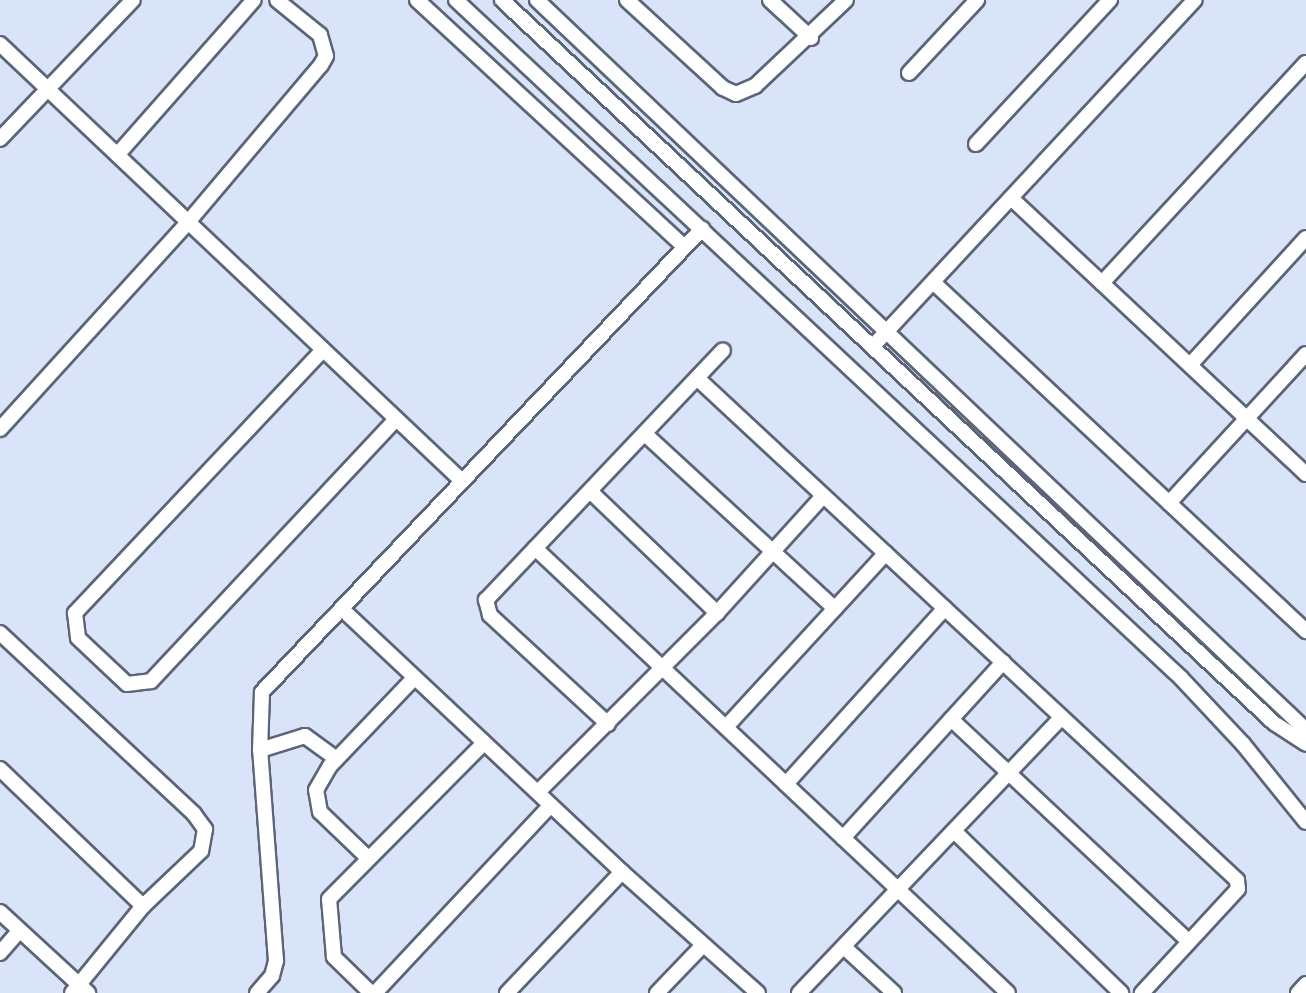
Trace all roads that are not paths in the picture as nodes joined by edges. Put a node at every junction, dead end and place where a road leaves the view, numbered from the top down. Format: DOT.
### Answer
graph roads {
  1 [pos="133,0"];
  2 [pos="254,0"];
  3 [pos="277,0"];
  4 [pos="418,0"];
  5 [pos="456,0"];
  6 [pos="502,0"];
  7 [pos="537,0"];
  8 [pos="627,0"];
  9 [pos="770,0"];
  10 [pos="846,0"];
  11 [pos="978,0"];
  12 [pos="1110,0"];
  13 [pos="1195,0"];
  14 [pos="811,38"];
  15 [pos="0,44"];
  16 [pos="1306,63"];
  17 [pos="909,73"];
  18 [pos="49,90"];
  19 [pos="0,139"];
  20 [pos="976,144"];
  21 [pos="118,154"];
  22 [pos="728,180"];
  23 [pos="714,195"];
  24 [pos="1011,198"];
  25 [pos="189,220"];
  26 [pos="702,229"];
  27 [pos="1306,238"];
  28 [pos="685,247"];
  29 [pos="933,282"];
  30 [pos="1102,283"];
  31 [pos="889,329"];
  32 [pos="874,345"];
  33 [pos="723,350"];
  34 [pos="321,352"];
  35 [pos="1306,354"];
  36 [pos="1190,365"];
  37 [pos="697,377"];
  38 [pos="1247,418"];
  39 [pos="395,421"];
  40 [pos="0,429"];
  41 [pos="645,434"];
  42 [pos="1306,474"];
  43 [pos="461,480"];
  44 [pos="592,492"];
  45 [pos="823,496"];
  46 [pos="1169,503"];
  47 [pos="535,548"];
  48 [pos="773,551"];
  49 [pos="886,553"];
  50 [pos="945,608"];
  51 [pos="342,609"];
  52 [pos="835,609"];
  53 [pos="717,613"];
  54 [pos="1306,631"];
  55 [pos="0,633"];
  56 [pos="1003,662"];
  57 [pos="664,667"];
  58 [pos="414,678"];
  59 [pos="1062,717"];
  60 [pos="951,719"];
  61 [pos="608,724"];
  62 [pos="726,727"];
  63 [pos="1306,730"];
  64 [pos="484,743"];
  65 [pos="1306,744"];
  66 [pos="260,750"];
  67 [pos="337,759"];
  68 [pos="0,769"];
  69 [pos="1009,773"];
  70 [pos="786,784"];
  71 [pos="538,792"];
  72 [pos="550,806"];
  73 [pos="1306,822"];
  74 [pos="954,831"];
  75 [pos="843,838"];
  76 [pos="368,858"];
  77 [pos="622,872"];
  78 [pos="898,890"];
  79 [pos="144,906"];
  80 [pos="0,912"];
  81 [pos="20,930"];
  82 [pos="1189,942"];
  83 [pos="702,946"];
  84 [pos="844,947"];
  85 [pos="0,953"];
  86 [pos="1306,984"];
  87 [pos="80,990"];
  88 [pos="257,993"];
  89 [pos="373,993"];
  90 [pos="507,993"];
  91 [pos="657,993"];
  92 [pos="758,993"];
  93 [pos="799,993"];
  94 [pos="894,993"];
  95 [pos="1008,993"];
  96 [pos="1121,993"];
  97 [pos="1142,993"];
  98 [pos="1298,993"];
  1 -- 18 [label="street"];
  2 -- 21 [label="street"];
  3 -- 25 [label="street"];
  4 -- 28 [label="street"];
  5 -- 26 [label="street"];
  6 -- 23 [label="street"];
  7 -- 22 [label="street"];
  8 -- 14 [label="street"];
  9 -- 14 [label="street"];
  10 -- 14 [label="street"];
  11 -- 17 [label="street"];
  12 -- 20 [label="street"];
  13 -- 24 [label="street"];
  15 -- 18 [label="street"];
  16 -- 30 [label="street"];
  18 -- 19 [label="street"];
  18 -- 21 [label="street"];
  21 -- 25 [label="street"];
  22 -- 23 [label="street"];
  22 -- 31 [label="street"];
  23 -- 32 [label="street"];
  24 -- 29 [label="street"];
  24 -- 30 [label="street"];
  25 -- 34 [label="street"];
  25 -- 40 [label="street"];
  26 -- 28 [label="street"];
  26 -- 73 [label="street"];
  27 -- 36 [label="street"];
  28 -- 43 [label="street"];
  29 -- 31 [label="street"];
  29 -- 46 [label="street"];
  30 -- 36 [label="street"];
  31 -- 32 [label="street"];
  31 -- 63 [label="street"];
  32 -- 65 [label="street"];
  33 -- 37 [label="street"];
  34 -- 39 [label="street"];
  34 -- 39 [label="street"];
  35 -- 38 [label="street"];
  36 -- 38 [label="street"];
  37 -- 41 [label="street"];
  37 -- 45 [label="street"];
  38 -- 42 [label="street"];
  38 -- 46 [label="street"];
  39 -- 43 [label="street"];
  41 -- 44 [label="street"];
  41 -- 48 [label="street"];
  43 -- 51 [label="street"];
  44 -- 47 [label="street"];
  44 -- 53 [label="street"];
  45 -- 48 [label="street"];
  45 -- 49 [label="street"];
  46 -- 54 [label="street"];
  47 -- 57 [label="street"];
  47 -- 61 [label="street"];
  48 -- 52 [label="street"];
  48 -- 53 [label="street"];
  49 -- 50 [label="street"];
  49 -- 52 [label="street"];
  50 -- 56 [label="street"];
  50 -- 70 [label="street"];
  51 -- 58 [label="street"];
  51 -- 66 [label="street"];
  52 -- 62 [label="street"];
  53 -- 57 [label="street"];
  55 -- 79 [label="street"];
  56 -- 59 [label="street"];
  56 -- 60 [label="street"];
  57 -- 61 [label="street"];
  57 -- 62 [label="street"];
  58 -- 64 [label="street"];
  58 -- 67 [label="street"];
  59 -- 69 [label="street"];
  59 -- 82 [label="street"];
  60 -- 69 [label="street"];
  60 -- 75 [label="street"];
  61 -- 71 [label="street"];
  62 -- 70 [label="street"];
  64 -- 71 [label="street"];
  64 -- 76 [label="street"];
  66 -- 67 [label="street"];
  66 -- 88 [label="street"];
  67 -- 76 [label="street"];
  68 -- 79 [label="street"];
  69 -- 74 [label="street"];
  69 -- 82 [label="street"];
  70 -- 75 [label="street"];
  71 -- 72 [label="street"];
  72 -- 77 [label="street"];
  72 -- 89 [label="street"];
  74 -- 78 [label="street"];
  74 -- 96 [label="street"];
  75 -- 78 [label="street"];
  76 -- 89 [label="street"];
  77 -- 83 [label="street"];
  77 -- 90 [label="street"];
  78 -- 84 [label="street"];
  78 -- 95 [label="street"];
  79 -- 87 [label="street"];
  80 -- 81 [label="street"];
  81 -- 85 [label="street"];
  81 -- 87 [label="street"];
  82 -- 97 [label="street"];
  83 -- 91 [label="street"];
  83 -- 92 [label="street"];
  84 -- 93 [label="street"];
  84 -- 94 [label="street"];
  86 -- 98 [label="street"];
}
